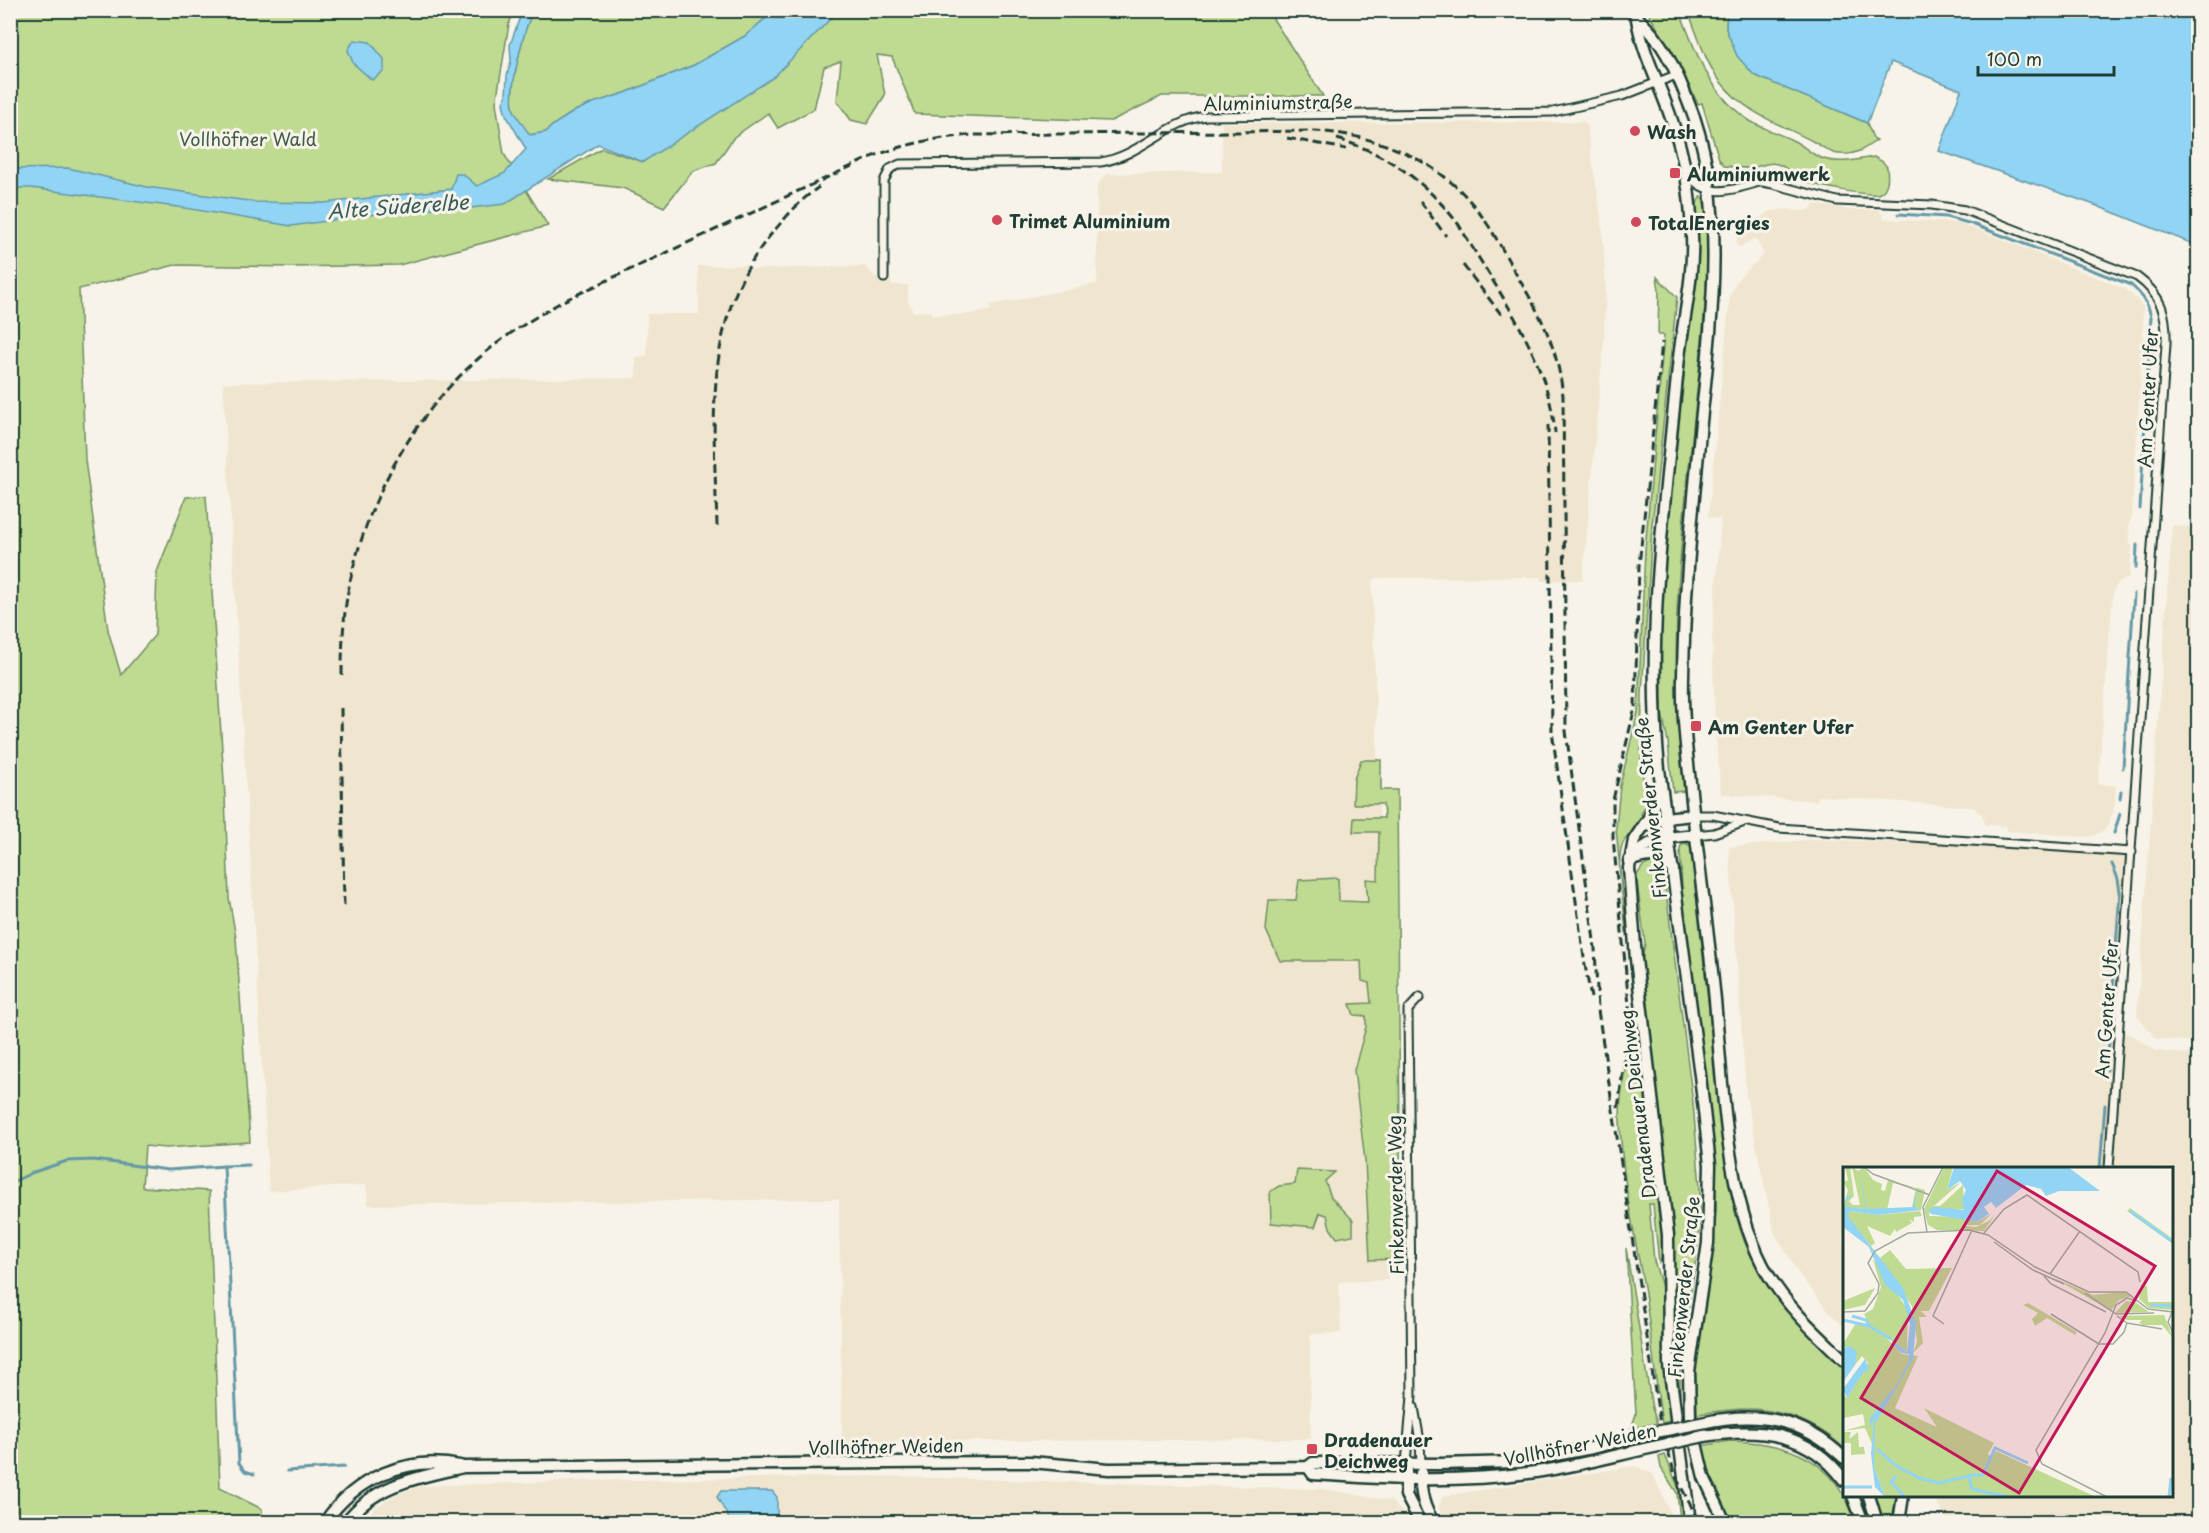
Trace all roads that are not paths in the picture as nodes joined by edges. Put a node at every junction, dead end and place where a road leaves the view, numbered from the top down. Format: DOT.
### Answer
graph roads {
  1 [pos="1635,15"];
  2 [pos="1676,75"];
  3 [pos="1658,83"];
  4 [pos="1707,167"];
  5 [pos="1685,170"];
  6 [pos="1759,182"];
  7 [pos="1710,191"];
  8 [pos="884,278"];
  9 [pos="1660,779"];
  10 [pos="1693,815"];
  11 [pos="1665,818"];
  12 [pos="1744,822"];
  13 [pos="1645,826"];
  14 [pos="1696,835"];
  15 [pos="1668,837"];
  16 [pos="2132,852"];
  17 [pos="1629,861"];
  18 [pos="1673,871"];
  19 [pos="1420,997"];
  20 [pos="2109,1167"];
  21 [pos="1843,1358"];
  22 [pos="1412,1396"];
  23 [pos="1843,1456"];
  24 [pos="1406,1463"];
  25 [pos="1421,1464"];
  26 [pos="463,1467"];
  27 [pos="1308,1467"];
  28 [pos="1843,1478"];
  29 [pos="1420,1479"];
  30 [pos="1405,1480"];
  31 [pos="1853,1497"];
  32 [pos="1869,1497"];
  33 [pos="1903,1497"];
  34 [pos="325,1522"];
  35 [pos="346,1522"];
  36 [pos="1420,1522"];
  37 [pos="1434,1522"];
  38 [pos="1690,1522"];
  39 [pos="1725,1522"];
  40 [pos="1863,1522"];
  41 [pos="1877,1522"];
  42 [pos="1899,1522"];
  1 -- 2 [label="main road, Finkenwerder Straße"];
  1 -- 3 [label="main road, Finkenwerder Straße"];
  2 -- 3 [label="street, Aluminiumstraße"];
  2 -- 4 [label="main road, Finkenwerder Straße"];
  3 -- 5 [label="main road, Finkenwerder Straße"];
  3 -- 8 [label="street, Aluminiumstraße"];
  4 -- 6 [label="street, Am Genter Ufer"];
  4 -- 7 [label="main road, Finkenwerder Straße"];
  5 -- 7 [label="street"];
  5 -- 9 [label="main road, Finkenwerder Straße"];
  6 -- 7 [label="street, Am Genter Ufer"];
  6 -- 16 [label="street, Am Genter Ufer"];
  7 -- 10 [label="main road, Finkenwerder Straße"];
  9 -- 11 [label="main road, Finkenwerder Straße"];
  9 -- 13 [label="main road, Dradenauer Deichweg"];
  10 -- 11 [label="main road"];
  10 -- 12 [label="street"];
  10 -- 14 [label="main road, Finkenwerder Straße"];
  11 -- 13 [label="main road"];
  11 -- 15 [label="main road, Finkenwerder Straße"];
  12 -- 14 [label="street"];
  12 -- 16 [label="street"];
  13 -- 17 [label="main road, Dradenauer Deichweg"];
  14 -- 15 [label="main road"];
  14 -- 21 [label="main road, Finkenwerder Straße"];
  15 -- 17 [label="main road"];
  15 -- 18 [label="main road, Finkenwerder Straße"];
  16 -- 20 [label="street, Am Genter Ufer"];
  17 -- 18 [label="main road"];
  17 -- 38 [label="main road, Dradenauer Deichweg"];
  18 -- 39 [label="main road, Finkenwerder Straße"];
  19 -- 22 [label="street, Finkenwerder Weg"];
  22 -- 24 [label="street, Finkenwerder Weg"];
  22 -- 25 [label="street, Finkenwerder Weg"];
  23 -- 25 [label="main road, Vollhöfner Weiden, bridge"];
  24 -- 25 [label="main road, Vollhöfner Weiden"];
  24 -- 27 [label="main road, Vollhöfner Weiden"];
  24 -- 30 [label="main road"];
  25 -- 29 [label="main road"];
  26 -- 27 [label="main road, Vollhöfner Weiden"];
  26 -- 34 [label="main road, Vollhöfner Weiden"];
  26 -- 35 [label="main road, Vollhöfner Weiden"];
  27 -- 30 [label="main road, Vollhöfner Weiden"];
  28 -- 29 [label="main road, Vollhöfner Weiden, bridge"];
  29 -- 30 [label="main road, Vollhöfner Weiden"];
  29 -- 37 [label="main road"];
  30 -- 36 [label="main road"];
  31 -- 40 [label="main road"];
  32 -- 41 [label="main road"];
  33 -- 42 [label="main road"];
}
